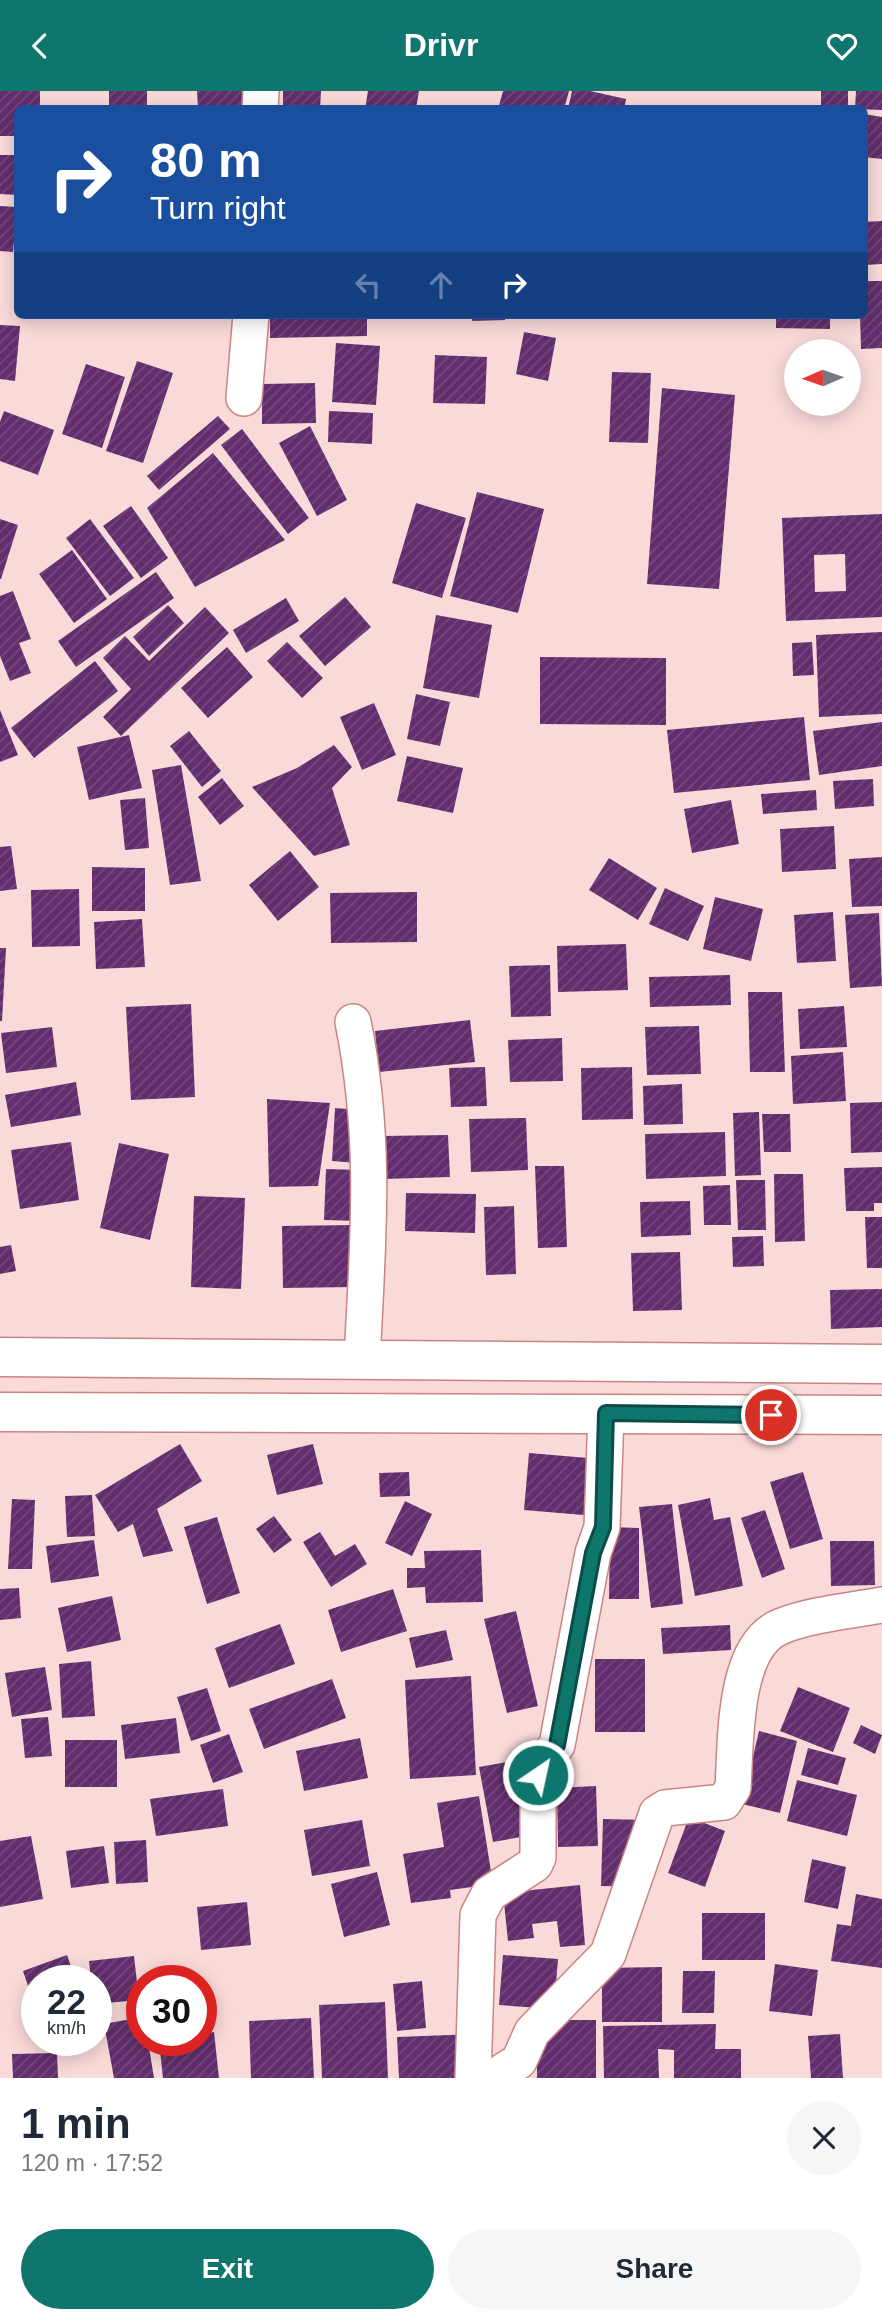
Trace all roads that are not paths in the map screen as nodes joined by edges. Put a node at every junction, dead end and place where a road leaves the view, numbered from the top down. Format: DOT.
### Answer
graph roads {
  1 [pos="251,319"];
  2 [pos="244,398"];
  3 [pos="353,1022"];
  4 [pos="0,1357"];
  5 [pos="362,1360"];
  6 [pos="882,1364"];
  7 [pos="0,1412"];
  8 [pos="606,1413"];
  9 [pos="882,1415"];
  10 [pos="882,1605"];
  11 [pos="473,2078"];
  12 [pos="493,2078"];
  1 -- 2 [label="street"];
  3 -- 5 [label="street"];
  4 -- 5 [label="street"];
  5 -- 6 [label="street"];
  7 -- 8 [label="street"];
  8 -- 9 [label="street"];
  8 -- 11 [label="street"];
  10 -- 12 [label="street"];
}
